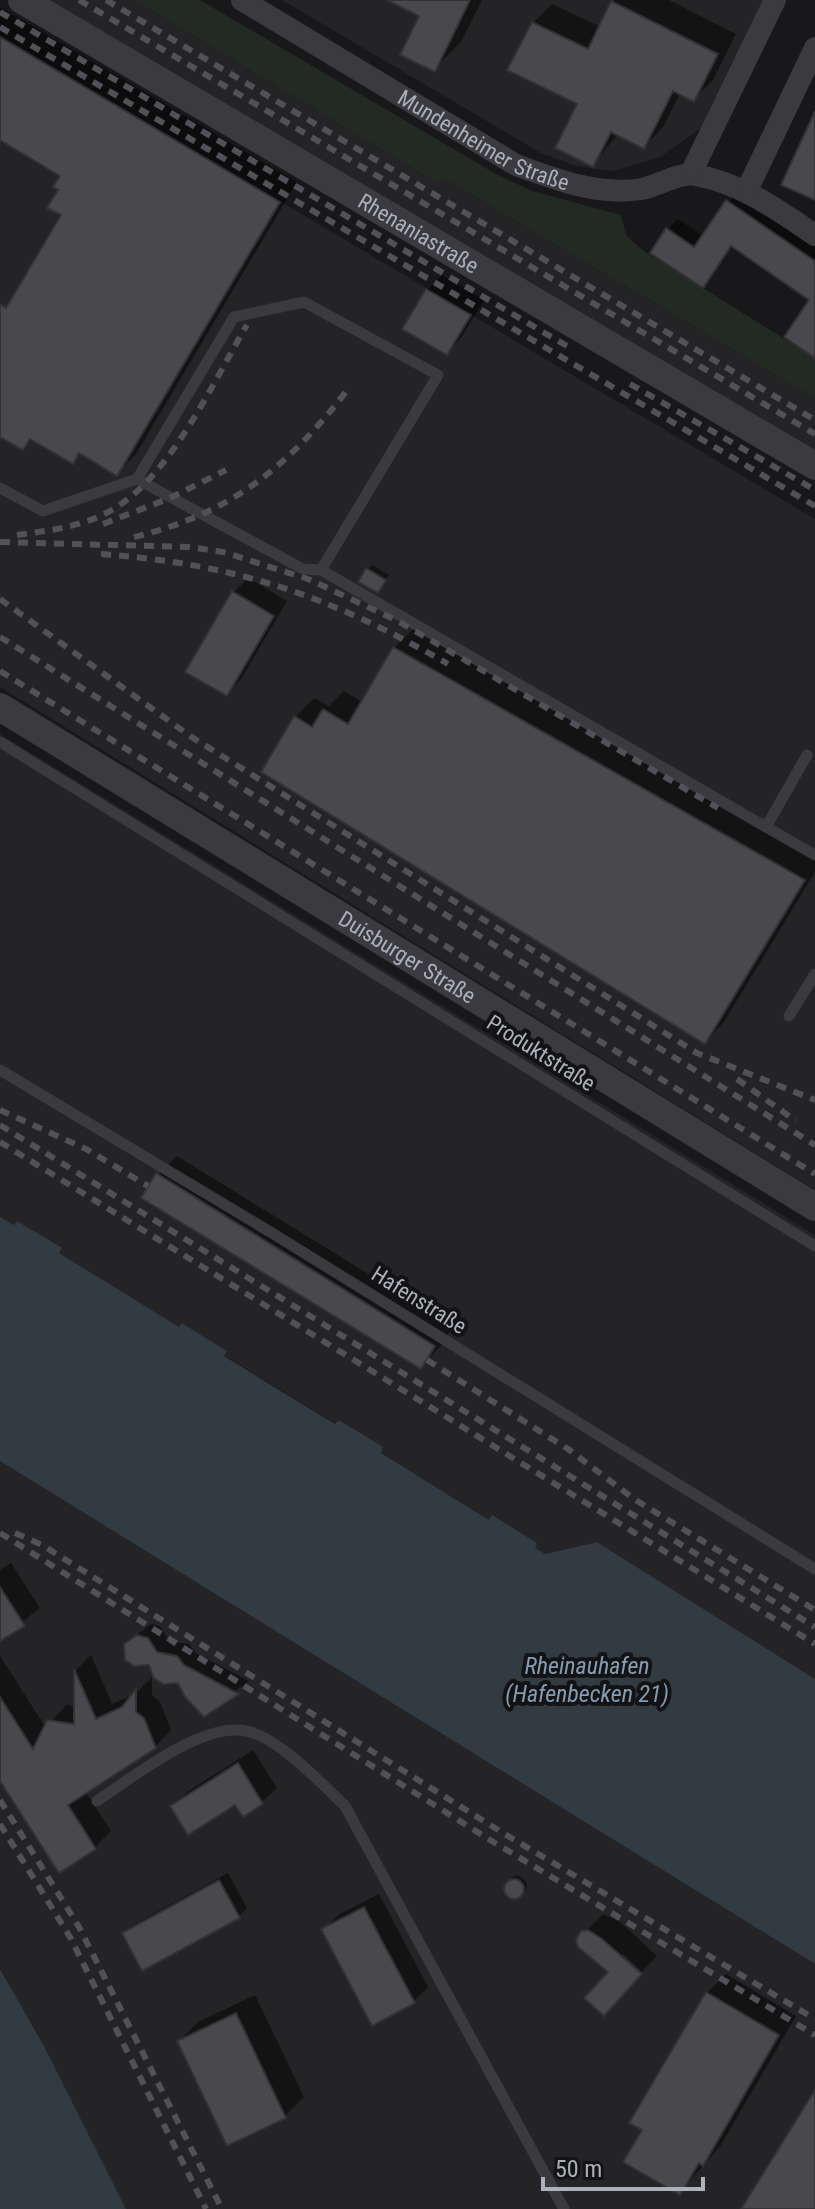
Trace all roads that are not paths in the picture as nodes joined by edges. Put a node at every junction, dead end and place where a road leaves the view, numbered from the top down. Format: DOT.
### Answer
graph roads {
  1 [pos="22,0"];
  2 [pos="242,0"];
  3 [pos="775,0"];
  4 [pos="815,48"];
  5 [pos="691,173"];
  6 [pos="747,190"];
  7 [pos="815,235"];
  8 [pos="815,466"];
  9 [pos="137,479"];
  10 [pos="0,488"];
  11 [pos="321,570"];
  12 [pos="0,707"];
  13 [pos="0,742"];
  14 [pos="807,755"];
  15 [pos="766,827"];
  16 [pos="815,855"];
  17 [pos="815,974"];
  18 [pos="789,1016"];
  19 [pos="0,1070"];
  20 [pos="815,1207"];
  21 [pos="815,1246"];
  22 [pos="815,1569"];
  23 [pos="97,1801"];
  24 [pos="564,2209"];
  1 -- 8 [label="street, Rhenaniastraße"];
  2 -- 5 [label="street, Mundenheimer Straße"];
  3 -- 5 [label="street"];
  4 -- 6 [label="street"];
  5 -- 6 [label="street"];
  6 -- 7 [label="street"];
  9 -- 10 [label="lane"];
  9 -- 11 [label="lane"];
  9 -- 11 [label="lane"];
  11 -- 15 [label="lane"];
  12 -- 20 [label="street, Duisburger Straße"];
  13 -- 21 [label="lane, Produktstraße"];
  14 -- 15 [label="lane"];
  15 -- 16 [label="lane"];
  17 -- 18 [label="lane"];
  19 -- 22 [label="lane, Hafenstraße"];
  23 -- 24 [label="lane"];
}
